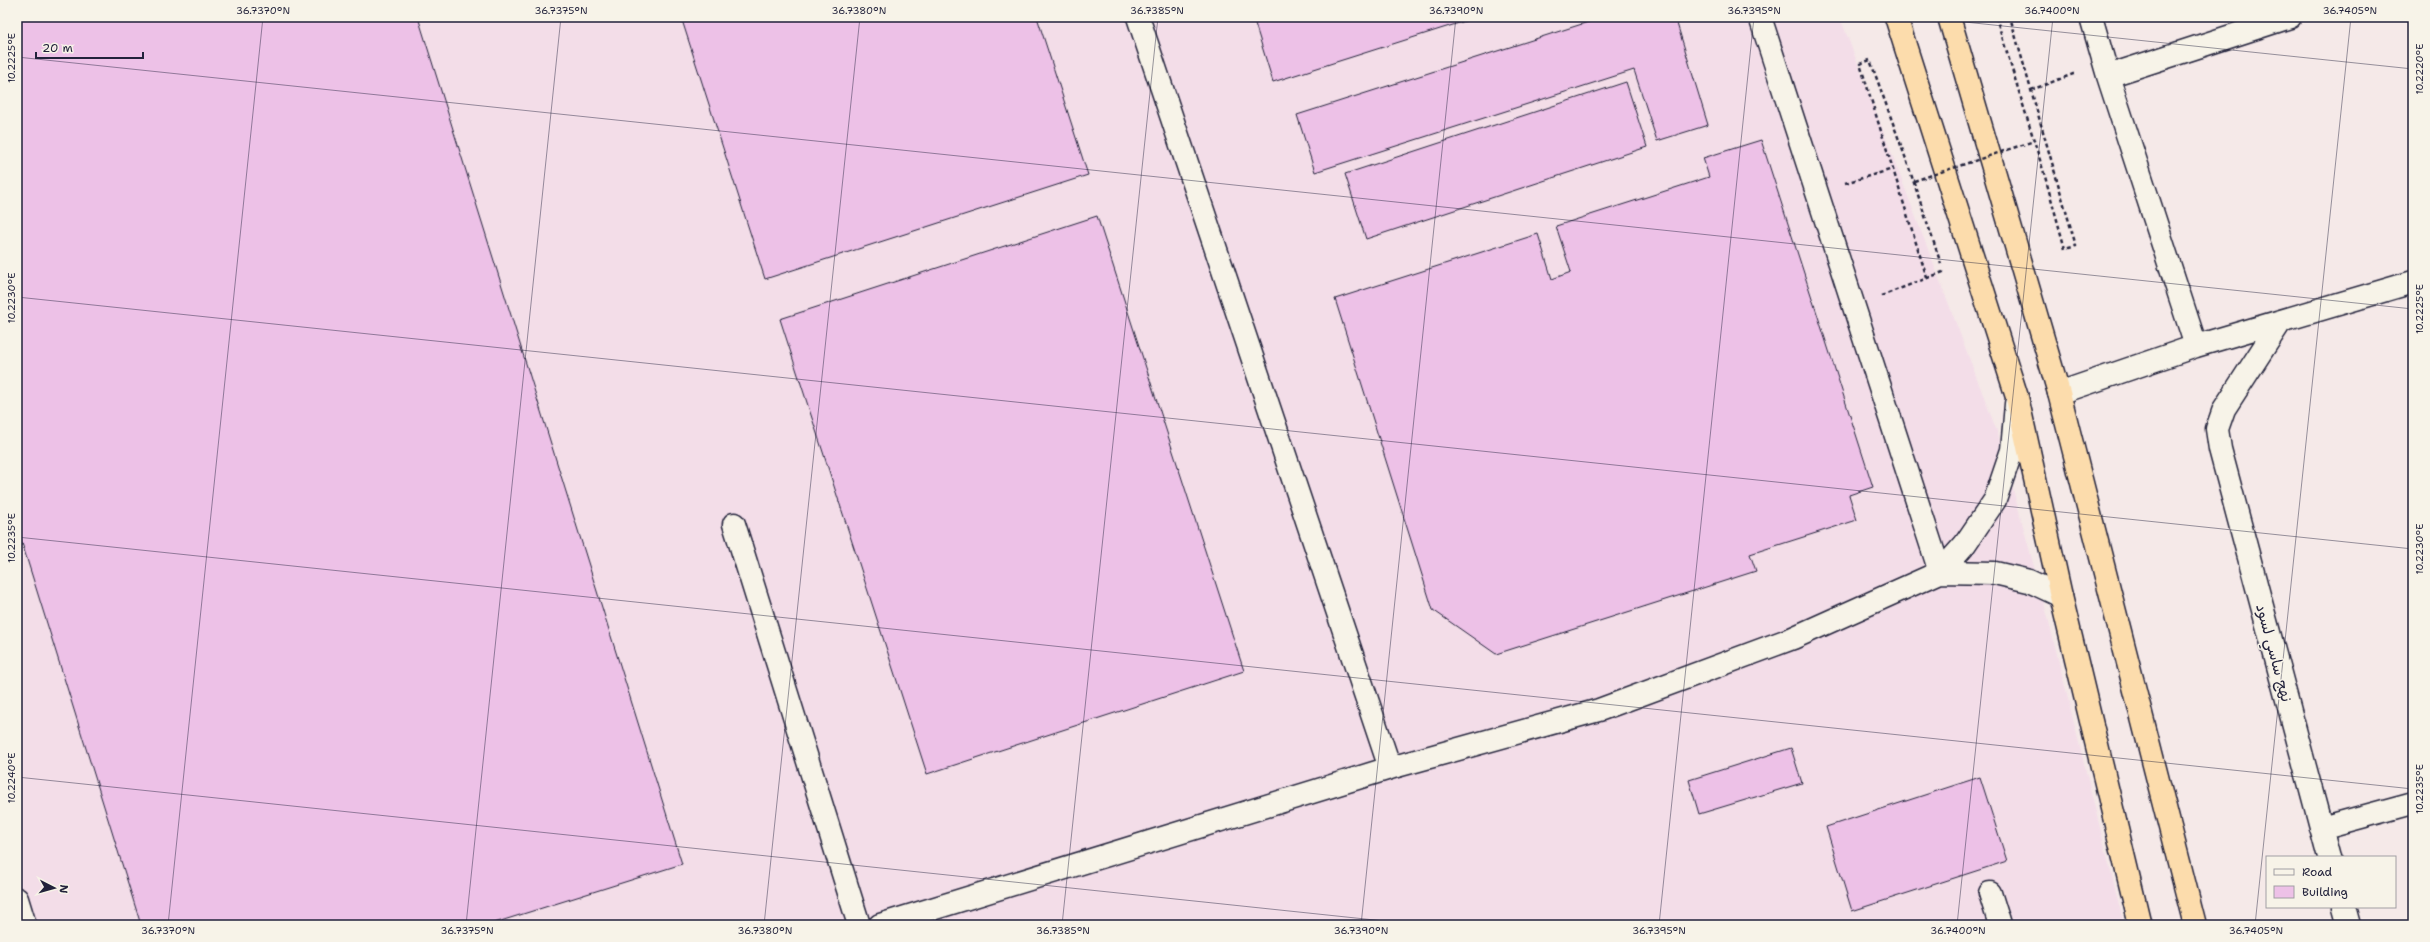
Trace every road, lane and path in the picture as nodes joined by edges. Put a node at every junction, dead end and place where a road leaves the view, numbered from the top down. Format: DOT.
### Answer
graph roads {
  1 [pos="1138,17"];
  2 [pos="1760,17"];
  3 [pos="1896,17"];
  4 [pos="1949,17"];
  5 [pos="1996,17"];
  6 [pos="2010,17"];
  7 [pos="2091,17"];
  8 [pos="2290,17"];
  9 [pos="2106,69"];
  10 [pos="2031,90"];
  11 [pos="2034,141"];
  12 [pos="1893,168"];
  13 [pos="1914,181"];
  14 [pos="1817,191"];
  15 [pos="1927,278"];
  16 [pos="2413,282"];
  17 [pos="1854,306"];
  18 [pos="2281,321"];
  19 [pos="2196,346"];
  20 [pos="2059,393"];
  21 [pos="2017,397"];
  22 [pos="734,524"];
  23 [pos="1940,572"];
  24 [pos="2061,596"];
  25 [pos="1390,768"];
  26 [pos="2413,803"];
  27 [pos="2321,828"];
  28 [pos="2329,856"];
  29 [pos="1990,893"];
  30 [pos="17,899"];
  31 [pos="2344,908"];
  32 [pos="25,925"];
  33 [pos="859,925"];
  34 [pos="880,925"];
  35 [pos="2000,925"];
  36 [pos="2140,925"];
  37 [pos="2195,925"];
  38 [pos="2349,925"];
  1 -- 25 [label="street"];
  2 -- 14 [label="street"];
  3 -- 21 [label="highway"];
  4 -- 20 [label="highway"];
  5 -- 11 [label="path"];
  6 -- 10 [label="path"];
  7 -- 9 [label="street"];
  8 -- 9 [label="street"];
  9 -- 10 [label="path"];
  9 -- 19 [label="street"];
  10 -- 11 [label="path"];
  11 -- 13 [label="path, bridge"];
  12 -- 13 [label="path"];
  12 -- 14 [label="path"];
  12 -- 15 [label="path"];
  13 -- 15 [label="path"];
  14 -- 17 [label="street"];
  15 -- 17 [label="path"];
  16 -- 18 [label="street"];
  17 -- 23 [label="street"];
  18 -- 19 [label="street"];
  18 -- 27 [label="street, نهج ساسي لسود"];
  19 -- 20 [label="street"];
  20 -- 37 [label="highway"];
  21 -- 23 [label="street"];
  21 -- 24 [label="highway"];
  22 -- 33 [label="street"];
  23 -- 24 [label="street"];
  23 -- 25 [label="street"];
  24 -- 36 [label="highway"];
  25 -- 34 [label="street"];
  26 -- 27 [label="street"];
  27 -- 28 [label="street, نهج ساسي لسود"];
  29 -- 35 [label="street"];
  30 -- 32 [label="street"];
  31 -- 38 [label="street"];
}
